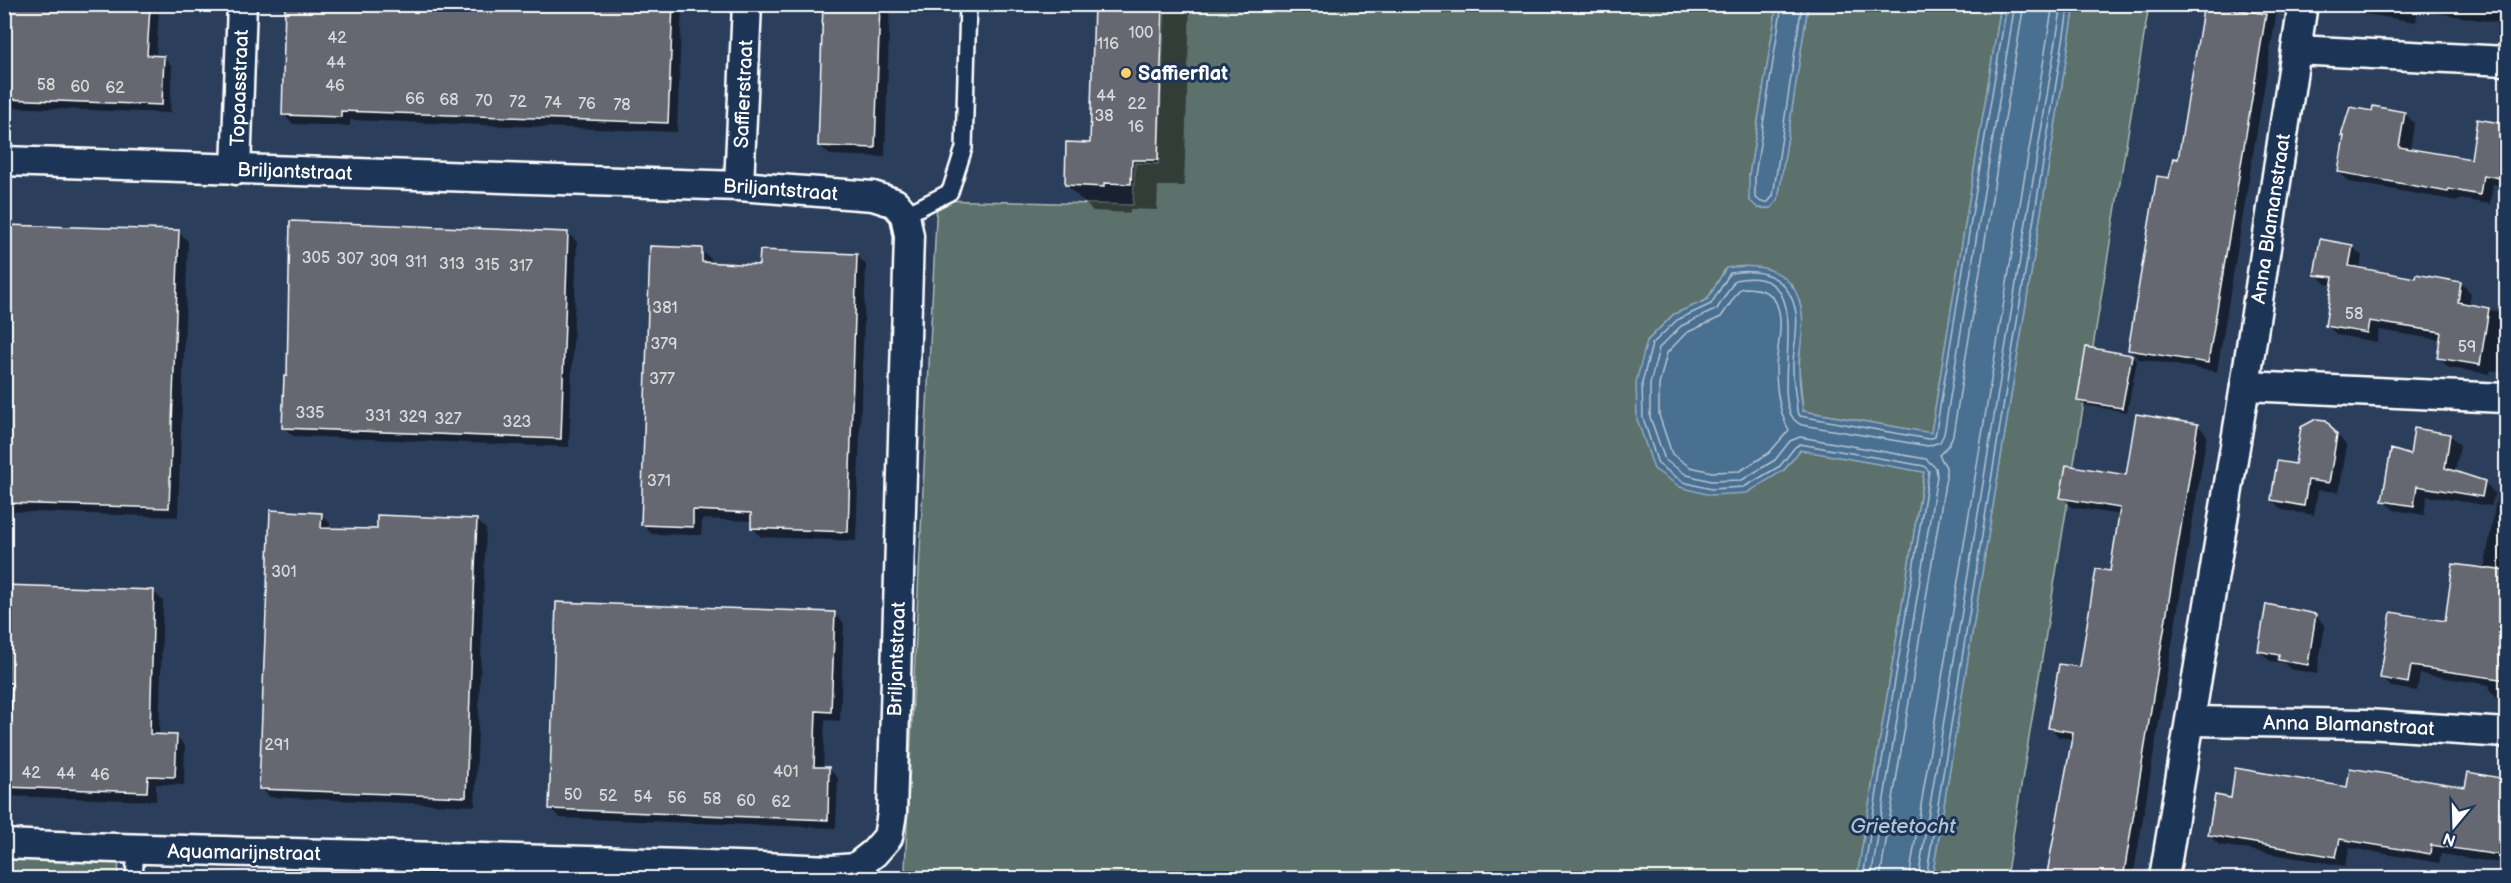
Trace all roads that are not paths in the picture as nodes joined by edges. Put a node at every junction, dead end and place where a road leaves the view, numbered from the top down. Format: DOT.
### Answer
graph roads {
  1 [pos="242,4"];
  2 [pos="747,4"];
  3 [pos="968,4"];
  4 [pos="2303,4"];
  5 [pos="2296,50"];
  6 [pos="2506,61"];
  7 [pos="4,161"];
  8 [pos="236,170"];
  9 [pos="739,186"];
  10 [pos="905,215"];
  11 [pos="2245,386"];
  12 [pos="2504,398"];
  13 [pos="2191,721"];
  14 [pos="2506,733"];
  15 [pos="4,844"];
  16 [pos="136,849"];
  17 [pos="874,853"];
  18 [pos="648,870"];
  19 [pos="134,879"];
  20 [pos="2164,879"];
  1 -- 8 [label="street, Topaasstraat"];
  2 -- 9 [label="street, Saffierstraat"];
  3 -- 10 [label="lane"];
  4 -- 5 [label="street, Anna Blamanstraat"];
  5 -- 6 [label="street"];
  5 -- 11 [label="street, Anna Blamanstraat"];
  7 -- 8 [label="street, Briljantstraat"];
  8 -- 9 [label="street, Briljantstraat"];
  9 -- 10 [label="street, Briljantstraat"];
  10 -- 17 [label="street, Briljantstraat"];
  11 -- 12 [label="street"];
  11 -- 13 [label="street, Anna Blamanstraat"];
  13 -- 14 [label="street, Anna Blamanstraat"];
  13 -- 20 [label="street, Anna Blamanstraat"];
  15 -- 16 [label="street, Aquamarijnstraat"];
  16 -- 18 [label="street, Aquamarijnstraat"];
  16 -- 19 [label="lane"];
  17 -- 18 [label="street, Aquamarijnstraat"];
}
